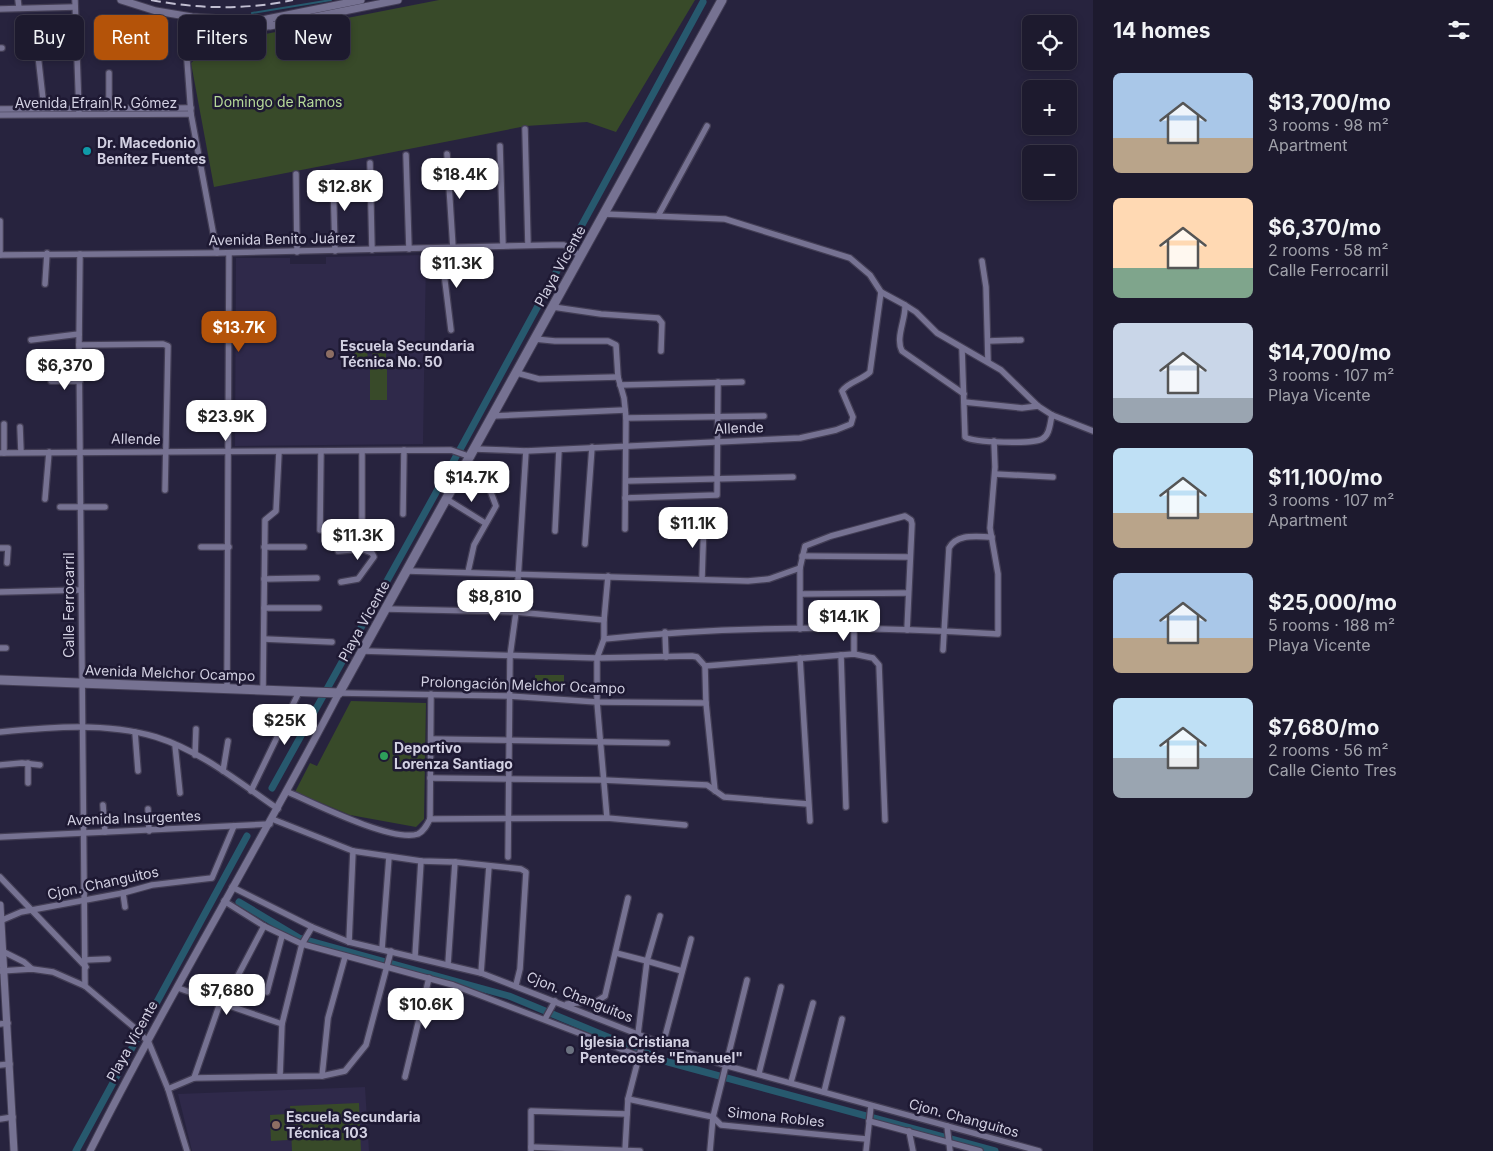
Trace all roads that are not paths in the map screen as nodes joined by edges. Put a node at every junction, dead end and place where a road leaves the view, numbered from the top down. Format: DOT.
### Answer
graph roads {
  1 [pos="18,0"];
  2 [pos="75,0"];
  3 [pos="121,0"];
  4 [pos="361,0"];
  5 [pos="398,0"];
  6 [pos="722,0"];
  7 [pos="75,7"];
  8 [pos="19,8"];
  9 [pos="0,9"];
  10 [pos="190,15"];
  11 [pos="266,22"];
  12 [pos="270,22"];
  13 [pos="266,24"];
  14 [pos="39,60"];
  15 [pos="187,60"];
  16 [pos="109,74"];
  17 [pos="44,108"];
  18 [pos="80,108"];
  19 [pos="0,109"];
  20 [pos="109,109"];
  21 [pos="191,111"];
  22 [pos="0,115"];
  23 [pos="79,116"];
  24 [pos="707,126"];
  25 [pos="525,129"];
  26 [pos="500,146"];
  27 [pos="447,154"];
  28 [pos="406,155"];
  29 [pos="370,163"];
  30 [pos="333,173"];
  31 [pos="296,174"];
  32 [pos="604,214"];
  33 [pos="658,216"];
  34 [pos="0,221"];
  35 [pos="528,245"];
  36 [pos="503,246"];
  37 [pos="444,248"];
  38 [pos="453,248"];
  39 [pos="409,249"];
  40 [pos="372,250"];
  41 [pos="335,251"];
  42 [pos="297,252"];
  43 [pos="47,253"];
  44 [pos="217,253"];
  45 [pos="229,253"];
  46 [pos="577,253"];
  47 [pos="80,254"];
  48 [pos="0,255"];
  49 [pos="982,261"];
  50 [pos="45,284"];
  51 [pos="881,292"];
  52 [pos="905,305"];
  53 [pos="553,307"];
  54 [pos="451,330"];
  55 [pos="79,334"];
  56 [pos="535,339"];
  57 [pos="31,340"];
  58 [pos="1021,340"];
  59 [pos="988,341"];
  60 [pos="79,345"];
  61 [pos="962,349"];
  62 [pos="660,351"];
  63 [pos="988,361"];
  64 [pos="517,373"];
  65 [pos="618,377"];
  66 [pos="80,380"];
  67 [pos="51,381"];
  68 [pos="718,382"];
  69 [pos="742,382"];
  70 [pos="620,386"];
  71 [pos="964,394"];
  72 [pos="964,402"];
  73 [pos="1038,406"];
  74 [pos="625,410"];
  75 [pos="1052,415"];
  76 [pos="492,416"];
  77 [pos="764,416"];
  78 [pos="626,418"];
  79 [pos="718,418"];
  80 [pos="4,424"];
  81 [pos="20,427"];
  82 [pos="1093,431"];
  83 [pos="718,441"];
  84 [pos="994,441"];
  85 [pos="626,445"];
  86 [pos="592,448"];
  87 [pos="404,450"];
  88 [pos="559,450"];
  89 [pos="81,451"];
  90 [pos="321,451"];
  91 [pos="362,451"];
  92 [pos="526,451"];
  93 [pos="21,452"];
  94 [pos="49,452"];
  95 [pos="228,452"];
  96 [pos="279,452"];
  97 [pos="2,453"];
  98 [pos="166,453"];
  99 [pos="470,453"];
  100 [pos="462,473"];
  101 [pos="995,474"];
  102 [pos="792,477"];
  103 [pos="1053,477"];
  104 [pos="718,479"];
  105 [pos="626,481"];
  106 [pos="166,490"];
  107 [pos="625,498"];
  108 [pos="45,499"];
  109 [pos="448,500"];
  110 [pos="81,506"];
  111 [pos="104,506"];
  112 [pos="60,507"];
  113 [pos="403,514"];
  114 [pos="704,520"];
  115 [pos="485,522"];
  116 [pos="625,529"];
  117 [pos="320,530"];
  118 [pos="555,531"];
  119 [pos="992,537"];
  120 [pos="585,544"];
  121 [pos="201,547"];
  122 [pos="229,547"];
  123 [pos="264,547"];
  124 [pos="304,547"];
  125 [pos="0,548"];
  126 [pos="362,549"];
  127 [pos="338,551"];
  128 [pos="802,556"];
  129 [pos="910,557"];
  130 [pos="7,563"];
  131 [pos="800,568"];
  132 [pos="408,571"];
  133 [pos="468,572"];
  134 [pos="518,573"];
  135 [pos="608,576"];
  136 [pos="317,578"];
  137 [pos="702,578"];
  138 [pos="264,579"];
  139 [pos="341,582"];
  140 [pos="81,590"];
  141 [pos="0,592"];
  142 [pos="801,594"];
  143 [pos="908,594"];
  144 [pos="264,608"];
  145 [pos="319,608"];
  146 [pos="386,609"];
  147 [pos="516,612"];
  148 [pos="604,620"];
  149 [pos="800,629"];
  150 [pos="854,629"];
  151 [pos="906,630"];
  152 [pos="946,631"];
  153 [pos="665,632"];
  154 [pos="264,639"];
  155 [pos="604,639"];
  156 [pos="332,642"];
  157 [pos="944,650"];
  158 [pos="363,651"];
  159 [pos="854,654"];
  160 [pos="841,655"];
  161 [pos="510,656"];
  162 [pos="666,657"];
  163 [pos="597,658"];
  164 [pos="800,658"];
  165 [pos="705,666"];
  166 [pos="0,680"];
  167 [pos="82,683"];
  168 [pos="226,690"];
  169 [pos="263,691"];
  170 [pos="299,692"];
  171 [pos="335,693"];
  172 [pos="431,696"];
  173 [pos="509,698"];
  174 [pos="597,702"];
  175 [pos="706,702"];
  176 [pos="83,727"];
  177 [pos="196,729"];
  178 [pos="0,732"];
  179 [pos="135,732"];
  180 [pos="431,739"];
  181 [pos="509,740"];
  182 [pos="228,741"];
  183 [pos="600,743"];
  184 [pos="667,743"];
  185 [pos="175,745"];
  186 [pos="195,755"];
  187 [pos="28,764"];
  188 [pos="0,765"];
  189 [pos="40,766"];
  190 [pos="138,771"];
  191 [pos="223,771"];
  192 [pos="430,778"];
  193 [pos="508,779"];
  194 [pos="603,780"];
  195 [pos="28,784"];
  196 [pos="715,790"];
  197 [pos="251,791"];
  198 [pos="288,792"];
  199 [pos="180,793"];
  200 [pos="808,804"];
  201 [pos="103,805"];
  202 [pos="846,807"];
  203 [pos="278,808"];
  204 [pos="148,809"];
  205 [pos="607,818"];
  206 [pos="430,819"];
  207 [pos="508,820"];
  208 [pos="885,820"];
  209 [pos="271,821"];
  210 [pos="810,821"];
  211 [pos="685,825"];
  212 [pos="234,826"];
  213 [pos="149,831"];
  214 [pos="83,832"];
  215 [pos="105,832"];
  216 [pos="0,837"];
  217 [pos="353,851"];
  218 [pos="390,857"];
  219 [pos="508,857"];
  220 [pos="420,861"];
  221 [pos="455,862"];
  222 [pos="489,866"];
  223 [pos="0,877"];
  224 [pos="232,887"];
  225 [pos="123,893"];
  226 [pos="628,898"];
  227 [pos="83,901"];
  228 [pos="224,902"];
  229 [pos="0,905"];
  230 [pos="126,906"];
  231 [pos="32,910"];
  232 [pos="660,916"];
  233 [pos="1,921"];
  234 [pos="264,926"];
  235 [pos="311,929"];
  236 [pos="282,936"];
  237 [pos="691,939"];
  238 [pos="349,942"];
  239 [pos="303,943"];
  240 [pos="382,949"];
  241 [pos="2,951"];
  242 [pos="616,953"];
  243 [pos="390,954"];
  244 [pos="345,956"];
  245 [pos="415,956"];
  246 [pos="108,959"];
  247 [pos="647,961"];
  248 [pos="86,964"];
  249 [pos="448,964"];
  250 [pos="386,966"];
  251 [pos="32,969"];
  252 [pos="2,971"];
  253 [pos="682,971"];
  254 [pos="481,973"];
  255 [pos="429,978"];
  256 [pos="747,980"];
  257 [pos="516,985"];
  258 [pos="85,986"];
  259 [pos="781,987"];
  260 [pos="178,988"];
  261 [pos="267,992"];
  262 [pos="555,1001"];
  263 [pos="221,1003"];
  264 [pos="813,1003"];
  265 [pos="565,1004"];
  266 [pos="545,1019"];
  267 [pos="842,1019"];
  268 [pos="4,1023"];
  269 [pos="282,1024"];
  270 [pos="641,1037"];
  271 [pos="147,1041"];
  272 [pos="664,1044"];
  273 [pos="639,1055"];
  274 [pos="10,1064"];
  275 [pos="0,1065"];
  276 [pos="724,1068"];
  277 [pos="759,1072"];
  278 [pos="280,1076"];
  279 [pos="322,1076"];
  280 [pos="405,1077"];
  281 [pos="194,1078"];
  282 [pos="791,1082"];
  283 [pos="168,1089"];
  284 [pos="824,1092"];
  285 [pos="628,1099"];
  286 [pos="871,1108"];
  287 [pos="627,1114"];
  288 [pos="13,1117"];
  289 [pos="713,1117"];
  290 [pos="0,1119"];
  291 [pos="869,1119"];
  292 [pos="947,1128"];
  293 [pos="909,1131"];
  294 [pos="866,1140"];
  295 [pos="949,1140"];
  296 [pos="531,1149"];
  297 [pos="14,1151"];
  298 [pos="90,1151"];
  299 [pos="187,1151"];
  300 [pos="625,1151"];
  301 [pos="640,1151"];
  302 [pos="710,1151"];
  303 [pos="866,1151"];
  304 [pos="913,1151"];
  305 [pos="950,1151"];
  306 [pos="980,1151"];
  307 [pos="1039,1151"];
  1 -- 8 [label="street"];
  2 -- 7 [label="street"];
  3 -- 10 [label="street"];
  4 -- 12 [label="street"];
  5 -- 12 [label="street"];
  6 -- 32 [label="main road, Playa Vicente"];
  7 -- 8 [label="street"];
  7 -- 18 [label="street"];
  8 -- 9 [label="street"];
  11 -- 12 [label="street"];
  12 -- 13 [label="street"];
  14 -- 17 [label="street"];
  15 -- 21 [label="street"];
  16 -- 20 [label="street"];
  17 -- 18 [label="street, Avenida Efraín R. Gómez"];
  17 -- 19 [label="street, Avenida Efraín R. Gómez"];
  18 -- 20 [label="street, Avenida Efraín R. Gómez"];
  18 -- 23 [label="street"];
  20 -- 21 [label="street, Avenida Efraín R. Gómez"];
  21 -- 23 [label="street, Avenida Efraín R. Gómez"];
  21 -- 44 [label="street"];
  22 -- 23 [label="street, Avenida Efraín R. Gómez"];
  24 -- 33 [label="street"];
  25 -- 35 [label="street"];
  26 -- 36 [label="street"];
  27 -- 38 [label="street"];
  28 -- 39 [label="street"];
  29 -- 40 [label="street"];
  30 -- 41 [label="street"];
  31 -- 42 [label="street"];
  32 -- 33 [label="street"];
  32 -- 46 [label="main road, Playa Vicente"];
  33 -- 51 [label="street"];
  34 -- 48 [label="street"];
  35 -- 36 [label="street, Avenida Benito Juárez"];
  35 -- 46 [label="street, Avenida Benito Juárez"];
  36 -- 38 [label="street, Avenida Benito Juárez"];
  37 -- 38 [label="street, Avenida Benito Juárez"];
  37 -- 39 [label="street, Avenida Benito Juárez"];
  37 -- 54 [label="street"];
  39 -- 40 [label="street, Avenida Benito Juárez"];
  40 -- 41 [label="street, Avenida Benito Juárez"];
  41 -- 42 [label="street, Avenida Benito Juárez"];
  42 -- 45 [label="street, Avenida Benito Juárez"];
  43 -- 47 [label="street, Avenida Benito Juárez"];
  43 -- 48 [label="street, Avenida Benito Juárez"];
  43 -- 50 [label="street"];
  44 -- 45 [label="street, Avenida Benito Juárez"];
  44 -- 47 [label="street, Avenida Benito Juárez"];
  45 -- 95 [label="street"];
  46 -- 53 [label="main road, Playa Vicente"];
  47 -- 55 [label="street, Calle Ferrocarril"];
  49 -- 59 [label="street"];
  51 -- 52 [label="street"];
  51 -- 83 [label="street, Allende"];
  52 -- 61 [label="street"];
  52 -- 71 [label="street"];
  53 -- 56 [label="main road, Playa Vicente"];
  53 -- 62 [label="street"];
  55 -- 57 [label="street"];
  55 -- 60 [label="street, Calle Ferrocarril"];
  56 -- 64 [label="main road, Playa Vicente"];
  56 -- 65 [label="street"];
  58 -- 59 [label="street"];
  59 -- 63 [label="street"];
  60 -- 66 [label="street, Calle Ferrocarril"];
  60 -- 98 [label="street"];
  61 -- 63 [label="street"];
  61 -- 71 [label="street"];
  63 -- 73 [label="street"];
  64 -- 65 [label="street"];
  64 -- 76 [label="main road, Playa Vicente"];
  65 -- 70 [label="street"];
  66 -- 67 [label="street"];
  66 -- 89 [label="street, Calle Ferrocarril"];
  68 -- 69 [label="street"];
  68 -- 70 [label="street"];
  68 -- 79 [label="street"];
  70 -- 74 [label="street"];
  71 -- 72 [label="street"];
  72 -- 73 [label="street"];
  72 -- 84 [label="street"];
  73 -- 75 [label="street"];
  74 -- 76 [label="street"];
  74 -- 78 [label="street"];
  75 -- 82 [label="street"];
  75 -- 84 [label="street"];
  76 -- 99 [label="main road, Playa Vicente"];
  77 -- 79 [label="street"];
  78 -- 79 [label="street"];
  78 -- 85 [label="street"];
  79 -- 83 [label="street"];
  80 -- 97 [label="street"];
  81 -- 93 [label="street"];
  83 -- 85 [label="street, Allende"];
  83 -- 104 [label="street"];
  84 -- 101 [label="street"];
  85 -- 86 [label="street, Allende"];
  85 -- 105 [label="street"];
  86 -- 88 [label="street, Allende"];
  86 -- 120 [label="street"];
  87 -- 91 [label="street, Allende"];
  87 -- 99 [label="street, Allende"];
  87 -- 113 [label="street"];
  88 -- 92 [label="street, Allende"];
  88 -- 118 [label="street"];
  89 -- 94 [label="street, Allende"];
  89 -- 98 [label="street, Allende"];
  89 -- 110 [label="street, Calle Ferrocarril"];
  90 -- 91 [label="street, Allende"];
  90 -- 96 [label="street, Allende"];
  90 -- 117 [label="street"];
  91 -- 126 [label="street"];
  92 -- 99 [label="street, Allende"];
  92 -- 134 [label="street"];
  93 -- 94 [label="street, Allende"];
  93 -- 97 [label="street, Allende"];
  94 -- 108 [label="street"];
  95 -- 96 [label="street, Allende"];
  95 -- 98 [label="street, Allende"];
  95 -- 122 [label="street"];
  96 -- 123 [label="street"];
  98 -- 106 [label="street"];
  99 -- 100 [label="main road, Playa Vicente"];
  100 -- 109 [label="main road, Playa Vicente"];
  100 -- 115 [label="street"];
  101 -- 103 [label="street"];
  101 -- 119 [label="street"];
  102 -- 104 [label="street"];
  104 -- 105 [label="street"];
  104 -- 107 [label="street"];
  105 -- 107 [label="street"];
  107 -- 116 [label="street"];
  109 -- 115 [label="street"];
  109 -- 132 [label="main road, Playa Vicente"];
  110 -- 111 [label="street"];
  110 -- 112 [label="street"];
  110 -- 140 [label="street, Calle Ferrocarril"];
  114 -- 137 [label="street"];
  115 -- 133 [label="street"];
  119 -- 152 [label="street"];
  119 -- 152 [label="street"];
  121 -- 122 [label="street"];
  122 -- 168 [label="street"];
  123 -- 124 [label="street"];
  123 -- 138 [label="street"];
  125 -- 130 [label="street"];
  126 -- 127 [label="street"];
  126 -- 139 [label="street"];
  128 -- 129 [label="street"];
  128 -- 129 [label="street"];
  128 -- 131 [label="street"];
  129 -- 143 [label="street"];
  131 -- 137 [label="street"];
  131 -- 142 [label="street"];
  132 -- 133 [label="street"];
  132 -- 146 [label="main road, Playa Vicente"];
  133 -- 134 [label="street"];
  134 -- 135 [label="street"];
  134 -- 147 [label="street"];
  135 -- 137 [label="street"];
  135 -- 148 [label="street"];
  136 -- 138 [label="street"];
  138 -- 144 [label="street"];
  140 -- 141 [label="street"];
  140 -- 167 [label="street, Calle Ferrocarril"];
  142 -- 143 [label="street"];
  142 -- 149 [label="street"];
  143 -- 151 [label="street"];
  144 -- 145 [label="street"];
  144 -- 154 [label="street"];
  146 -- 147 [label="street"];
  146 -- 158 [label="main road, Playa Vicente"];
  147 -- 148 [label="street"];
  147 -- 161 [label="street"];
  148 -- 155 [label="street"];
  149 -- 150 [label="street"];
  149 -- 153 [label="street"];
  150 -- 151 [label="street"];
  150 -- 159 [label="street"];
  151 -- 152 [label="street"];
  152 -- 157 [label="street"];
  153 -- 155 [label="street"];
  153 -- 162 [label="street"];
  154 -- 156 [label="street"];
  154 -- 169 [label="street"];
  155 -- 163 [label="street"];
  158 -- 161 [label="street"];
  158 -- 171 [label="main road, Playa Vicente"];
  159 -- 160 [label="street"];
  159 -- 208 [label="street"];
  160 -- 164 [label="street"];
  160 -- 202 [label="street"];
  161 -- 163 [label="street"];
  161 -- 173 [label="street"];
  162 -- 163 [label="street"];
  162 -- 165 [label="street"];
  163 -- 174 [label="street"];
  164 -- 165 [label="street"];
  164 -- 200 [label="street"];
  165 -- 175 [label="street"];
  166 -- 167 [label="main road, Avenida Melchor Ocampo"];
  167 -- 168 [label="main road, Avenida Melchor Ocampo"];
  167 -- 176 [label="street, Calle Ferrocarril"];
  168 -- 169 [label="main road, Avenida Melchor Ocampo"];
  169 -- 170 [label="main road, Avenida Melchor Ocampo"];
  170 -- 171 [label="main road, Avenida Melchor Ocampo"];
  170 -- 197 [label="street"];
  171 -- 172 [label="street, Prolongación Melchor Ocampo"];
  171 -- 198 [label="street, Playa Vicente"];
  172 -- 173 [label="street, Prolongación Melchor Ocampo"];
  172 -- 180 [label="street"];
  173 -- 174 [label="street, Prolongación Melchor Ocampo"];
  173 -- 181 [label="street"];
  174 -- 175 [label="street, Prolongación Melchor Ocampo"];
  174 -- 183 [label="street"];
  175 -- 196 [label="street"];
  176 -- 178 [label="street"];
  176 -- 179 [label="street"];
  176 -- 214 [label="street, Calle Ferrocarril"];
  177 -- 186 [label="street"];
  179 -- 185 [label="street"];
  179 -- 190 [label="street"];
  180 -- 181 [label="street"];
  180 -- 192 [label="street"];
  181 -- 183 [label="street"];
  181 -- 193 [label="street"];
  182 -- 191 [label="street"];
  183 -- 184 [label="street"];
  183 -- 194 [label="street"];
  185 -- 186 [label="street"];
  185 -- 199 [label="street"];
  186 -- 191 [label="street"];
  187 -- 188 [label="street"];
  187 -- 189 [label="street"];
  187 -- 195 [label="street"];
  191 -- 197 [label="street"];
  192 -- 193 [label="street"];
  192 -- 206 [label="street"];
  193 -- 194 [label="street"];
  193 -- 207 [label="street"];
  194 -- 196 [label="street"];
  194 -- 205 [label="street"];
  196 -- 200 [label="street"];
  197 -- 203 [label="street"];
  198 -- 203 [label="street, Playa Vicente"];
  198 -- 206 [label="street"];
  200 -- 210 [label="street"];
  201 -- 215 [label="street"];
  203 -- 209 [label="street, Playa Vicente"];
  204 -- 213 [label="street"];
  205 -- 207 [label="street"];
  205 -- 211 [label="street"];
  206 -- 207 [label="street"];
  207 -- 219 [label="street"];
  209 -- 212 [label="street, Avenida Insurgentes"];
  209 -- 217 [label="street"];
  209 -- 224 [label="street, Playa Vicente"];
  212 -- 213 [label="street, Avenida Insurgentes"];
  212 -- 225 [label="street, Cjon. Changuitos"];
  213 -- 215 [label="street, Avenida Insurgentes"];
  214 -- 215 [label="street, Avenida Insurgentes"];
  214 -- 216 [label="street, Avenida Insurgentes"];
  214 -- 227 [label="street, Calle Ferrocarril"];
  217 -- 218 [label="street"];
  217 -- 238 [label="street"];
  218 -- 220 [label="street"];
  218 -- 240 [label="street"];
  220 -- 221 [label="street"];
  220 -- 245 [label="street"];
  221 -- 222 [label="street"];
  221 -- 249 [label="street"];
  222 -- 254 [label="street"];
  222 -- 257 [label="street"];
  223 -- 231 [label="street"];
  224 -- 228 [label="street, Playa Vicente"];
  224 -- 235 [label="street, Cjon. Changuitos"];
  225 -- 227 [label="street, Cjon. Changuitos"];
  225 -- 230 [label="street"];
  226 -- 242 [label="street"];
  227 -- 231 [label="street, Cjon. Changuitos"];
  227 -- 248 [label="street, Calle Ferrocarril"];
  228 -- 234 [label="street"];
  228 -- 260 [label="street, Playa Vicente"];
  229 -- 233 [label="street"];
  231 -- 233 [label="street, Cjon. Changuitos"];
  231 -- 248 [label="street"];
  232 -- 247 [label="street"];
  233 -- 241 [label="street"];
  234 -- 236 [label="street"];
  234 -- 263 [label="street"];
  235 -- 238 [label="street, Cjon. Changuitos"];
  235 -- 239 [label="street"];
  236 -- 239 [label="street"];
  236 -- 261 [label="street"];
  237 -- 253 [label="street"];
  238 -- 240 [label="street, Cjon. Changuitos"];
  239 -- 244 [label="street"];
  239 -- 269 [label="street"];
  240 -- 243 [label="street, Cjon. Changuitos"];
  241 -- 251 [label="street"];
  241 -- 252 [label="street"];
  242 -- 247 [label="street"];
  242 -- 265 [label="street"];
  243 -- 245 [label="street, Cjon. Changuitos"];
  243 -- 250 [label="street"];
  244 -- 250 [label="street"];
  244 -- 279 [label="street"];
  245 -- 249 [label="street, Cjon. Changuitos"];
  246 -- 248 [label="street"];
  247 -- 253 [label="street"];
  247 -- 270 [label="street"];
  248 -- 258 [label="street, Calle Ferrocarril"];
  249 -- 254 [label="street, Cjon. Changuitos"];
  250 -- 255 [label="street"];
  250 -- 279 [label="street"];
  251 -- 252 [label="street"];
  251 -- 258 [label="street"];
  252 -- 268 [label="street"];
  253 -- 272 [label="street"];
  254 -- 257 [label="street, Cjon. Changuitos"];
  255 -- 266 [label="street"];
  255 -- 280 [label="street"];
  256 -- 276 [label="street"];
  257 -- 262 [label="street, Cjon. Changuitos"];
  258 -- 271 [label="street"];
  259 -- 277 [label="street"];
  260 -- 263 [label="street"];
  260 -- 271 [label="street, Playa Vicente"];
  262 -- 265 [label="street, Cjon. Changuitos"];
  262 -- 266 [label="street"];
  263 -- 269 [label="street"];
  263 -- 281 [label="street"];
  264 -- 282 [label="street"];
  265 -- 270 [label="street, Cjon. Changuitos"];
  266 -- 273 [label="street"];
  267 -- 284 [label="street"];
  268 -- 274 [label="street"];
  269 -- 278 [label="street"];
  270 -- 272 [label="street, Cjon. Changuitos"];
  270 -- 273 [label="street"];
  271 -- 283 [label="street"];
  271 -- 298 [label="street, Playa Vicente"];
  272 -- 276 [label="street, Cjon. Changuitos"];
  273 -- 285 [label="street"];
  274 -- 275 [label="street"];
  274 -- 288 [label="street"];
  276 -- 277 [label="street, Cjon. Changuitos"];
  276 -- 289 [label="street"];
  277 -- 282 [label="street, Cjon. Changuitos"];
  278 -- 279 [label="street"];
  278 -- 281 [label="street"];
  281 -- 283 [label="street"];
  282 -- 284 [label="street, Cjon. Changuitos"];
  283 -- 299 [label="street"];
  284 -- 286 [label="street, Cjon. Changuitos"];
  285 -- 287 [label="street"];
  285 -- 289 [label="street, Simona Robles"];
  286 -- 291 [label="street"];
  286 -- 292 [label="street, Cjon. Changuitos"];
  287 -- 296 [label="street"];
  287 -- 300 [label="street"];
  288 -- 290 [label="street"];
  288 -- 297 [label="street"];
  289 -- 294 [label="street, Simona Robles"];
  289 -- 302 [label="street"];
  291 -- 293 [label="street"];
  291 -- 294 [label="street"];
  292 -- 295 [label="street"];
  292 -- 307 [label="street, Cjon. Changuitos"];
  293 -- 295 [label="street"];
  293 -- 304 [label="street"];
  294 -- 303 [label="street"];
  295 -- 305 [label="street"];
  295 -- 306 [label="street"];
  296 -- 300 [label="street"];
  300 -- 301 [label="street"];
}
